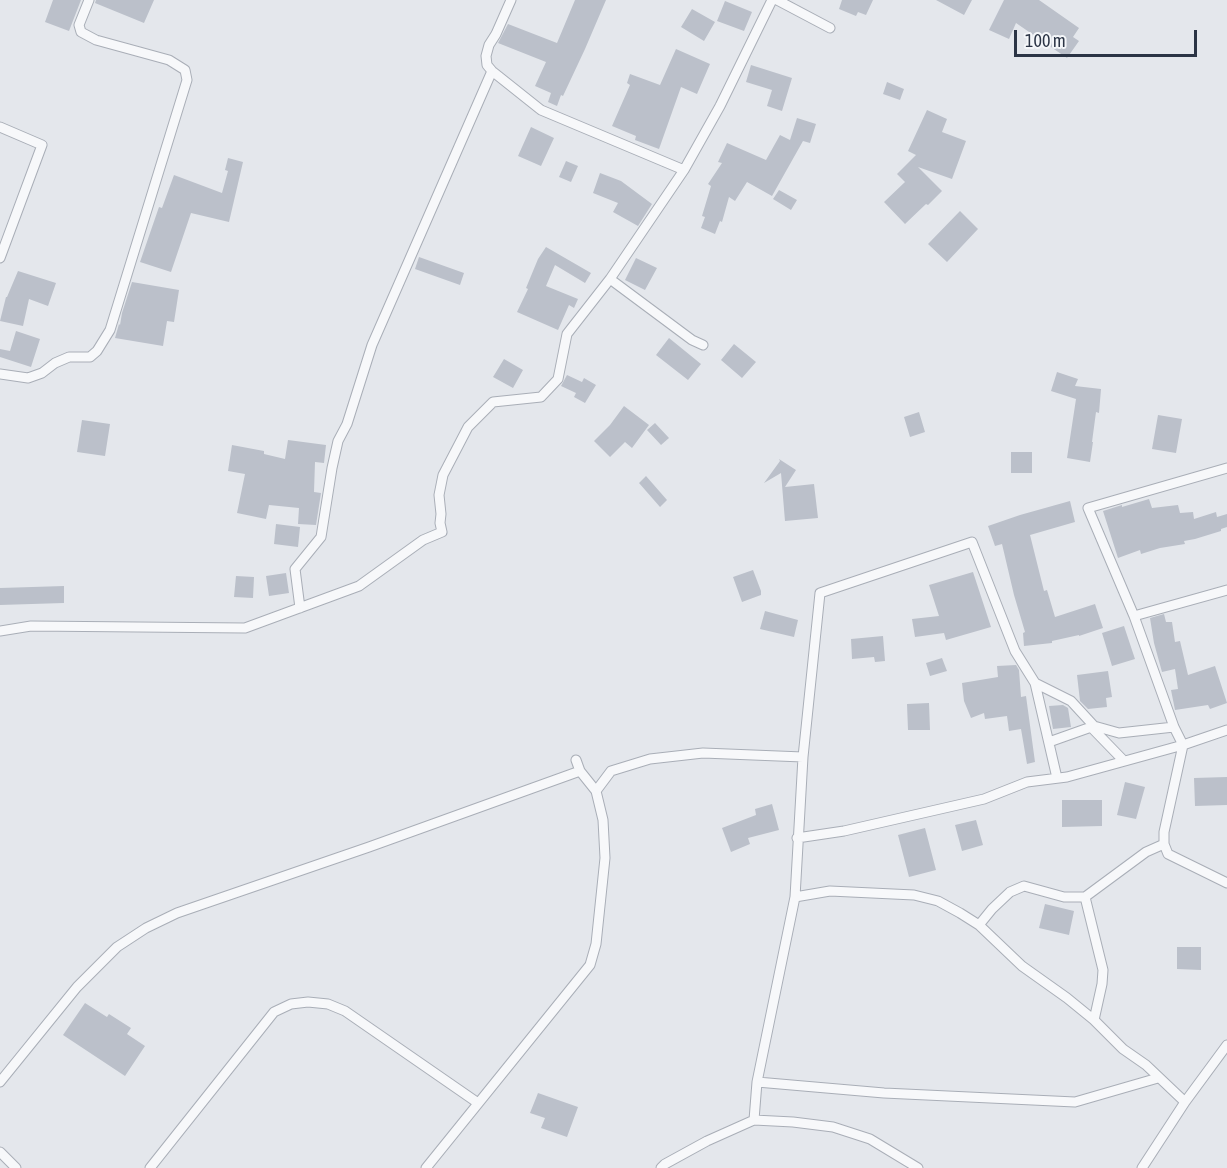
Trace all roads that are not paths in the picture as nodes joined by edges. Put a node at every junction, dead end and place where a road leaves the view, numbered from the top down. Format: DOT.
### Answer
graph roads {
  1 [pos="89,0"];
  2 [pos="511,0"];
  3 [pos="772,0"];
  4 [pos="777,0"];
  5 [pos="830,28"];
  6 [pos="492,71"];
  7 [pos="0,127"];
  8 [pos="684,170"];
  9 [pos="0,258"];
  10 [pos="610,279"];
  11 [pos="704,345"];
  12 [pos="0,374"];
  13 [pos="1227,468"];
  14 [pos="1227,590"];
  15 [pos="300,608"];
  16 [pos="1134,616"];
  17 [pos="0,631"];
  18 [pos="1035,683"];
  19 [pos="1093,726"];
  20 [pos="1174,727"];
  21 [pos="1227,729"];
  22 [pos="1049,742"];
  23 [pos="1183,745"];
  24 [pos="803,757"];
  25 [pos="576,760"];
  26 [pos="1124,761"];
  27 [pos="580,771"];
  28 [pos="1057,778"];
  29 [pos="596,791"];
  30 [pos="797,838"];
  31 [pos="1164,844"];
  32 [pos="1227,884"];
  33 [pos="795,897"];
  34 [pos="1085,897"];
  35 [pos="979,925"];
  36 [pos="1094,1020"];
  37 [pos="1227,1045"];
  38 [pos="1158,1078"];
  39 [pos="0,1082"];
  40 [pos="757,1082"];
  41 [pos="1185,1102"];
  42 [pos="478,1103"];
  43 [pos="754,1120"];
  44 [pos="0,1152"];
  45 [pos="906,1165"];
  46 [pos="16,1168"];
  47 [pos="150,1168"];
  48 [pos="426,1168"];
  49 [pos="661,1168"];
  50 [pos="918,1168"];
  51 [pos="1142,1168"];
  1 -- 12 [label="street"];
  2 -- 6 [label="street"];
  3 -- 8 [label="street"];
  4 -- 5 [label="street"];
  6 -- 8 [label="street"];
  6 -- 15 [label="street"];
  7 -- 9 [label="street"];
  8 -- 10 [label="street"];
  10 -- 11 [label="street"];
  10 -- 15 [label="street"];
  13 -- 16 [label="street"];
  14 -- 16 [label="street"];
  15 -- 17 [label="street"];
  16 -- 20 [label="street"];
  18 -- 19 [label="street"];
  18 -- 22 [label="street"];
  18 -- 24 [label="street"];
  19 -- 20 [label="street"];
  19 -- 22 [label="street"];
  19 -- 26 [label="street"];
  20 -- 23 [label="street"];
  21 -- 23 [label="street"];
  22 -- 28 [label="street"];
  23 -- 26 [label="street"];
  23 -- 31 [label="street"];
  24 -- 29 [label="street"];
  24 -- 30 [label="street"];
  25 -- 27 [label="street"];
  26 -- 28 [label="street"];
  27 -- 29 [label="street"];
  27 -- 39 [label="street"];
  28 -- 30 [label="street"];
  29 -- 42 [label="street"];
  30 -- 33 [label="street"];
  31 -- 32 [label="street"];
  31 -- 34 [label="street"];
  33 -- 35 [label="street"];
  33 -- 40 [label="street"];
  34 -- 35 [label="street"];
  34 -- 36 [label="street"];
  35 -- 36 [label="street"];
  36 -- 38 [label="street"];
  37 -- 41 [label="street"];
  38 -- 40 [label="street"];
  38 -- 41 [label="street"];
  40 -- 43 [label="street"];
  41 -- 51 [label="street"];
  42 -- 47 [label="street"];
  42 -- 48 [label="street"];
  43 -- 45 [label="street"];
  43 -- 49 [label="street"];
  44 -- 46 [label="street"];
  45 -- 50 [label="street"];
}
